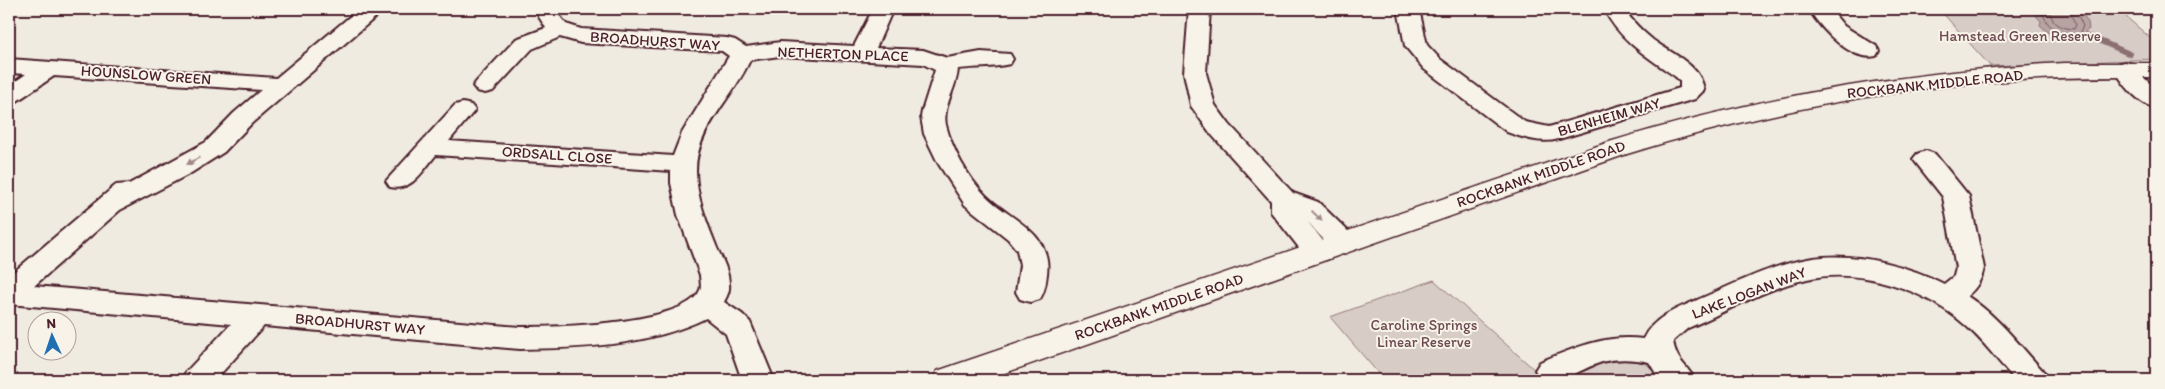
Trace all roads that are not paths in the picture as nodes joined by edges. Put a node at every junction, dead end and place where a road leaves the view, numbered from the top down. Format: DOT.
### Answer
graph roads {
  1 [pos="374,9"];
  2 [pos="883,9"];
  3 [pos="1199,9"];
  4 [pos="1409,9"];
  5 [pos="1614,9"];
  6 [pos="1819,9"];
  7 [pos="552,19"];
  8 [pos="1868,51"];
  9 [pos="862,53"];
  10 [pos="741,55"];
  11 [pos="1002,60"];
  12 [pos="944,65"];
  13 [pos="9,66"];
  14 [pos="49,69"];
  15 [pos="2125,69"];
  16 [pos="2156,70"];
  17 [pos="283,85"];
  18 [pos="485,86"];
  19 [pos="2156,86"];
  20 [pos="9,96"];
  21 [pos="2156,101"];
  22 [pos="463,110"];
  23 [pos="430,146"];
  24 [pos="1926,159"];
  25 [pos="684,164"];
  26 [pos="399,181"];
  27 [pos="1331,247"];
  28 [pos="1030,292"];
  29 [pos="9,293"];
  30 [pos="1945,296"];
  31 [pos="706,304"];
  32 [pos="256,316"];
  33 [pos="1659,353"];
  34 [pos="1551,370"];
  35 [pos="197,380"];
  36 [pos="758,380"];
  37 [pos="949,380"];
  38 [pos="1679,380"];
  39 [pos="2033,380"];
  1 -- 17 [label="street"];
  2 -- 9 [label="street"];
  3 -- 27 [label="street"];
  4 -- 5 [label="street, BLENHEIM WAY"];
  6 -- 8 [label="street"];
  7 -- 10 [label="street, BROADHURST WAY"];
  7 -- 18 [label="street"];
  9 -- 10 [label="street, NETHERTON PLACE"];
  9 -- 12 [label="street, NETHERTON PLACE"];
  10 -- 25 [label="street, BROADHURST WAY"];
  11 -- 12 [label="street"];
  12 -- 28 [label="street"];
  13 -- 14 [label="street, HOUNSLOW GREEN"];
  14 -- 17 [label="street, HOUNSLOW GREEN"];
  14 -- 20 [label="street"];
  15 -- 16 [label="street, ROCKBANK MIDDLE ROAD"];
  15 -- 19 [label="street"];
  15 -- 21 [label="street"];
  15 -- 27 [label="street, ROCKBANK MIDDLE ROAD"];
  17 -- 29 [label="street"];
  22 -- 23 [label="street"];
  23 -- 25 [label="street, ORDSALL CLOSE"];
  23 -- 26 [label="street"];
  24 -- 30 [label="street"];
  25 -- 31 [label="street, BROADHURST WAY"];
  27 -- 37 [label="street, ROCKBANK MIDDLE ROAD"];
  29 -- 32 [label="street, BROADHURST WAY"];
  30 -- 33 [label="street, LAKE LOGAN WAY"];
  30 -- 39 [label="street, LAKE LOGAN WAY"];
  31 -- 32 [label="street, BROADHURST WAY"];
  31 -- 36 [label="street"];
  32 -- 35 [label="street"];
  33 -- 34 [label="street"];
  33 -- 38 [label="street"];
}
